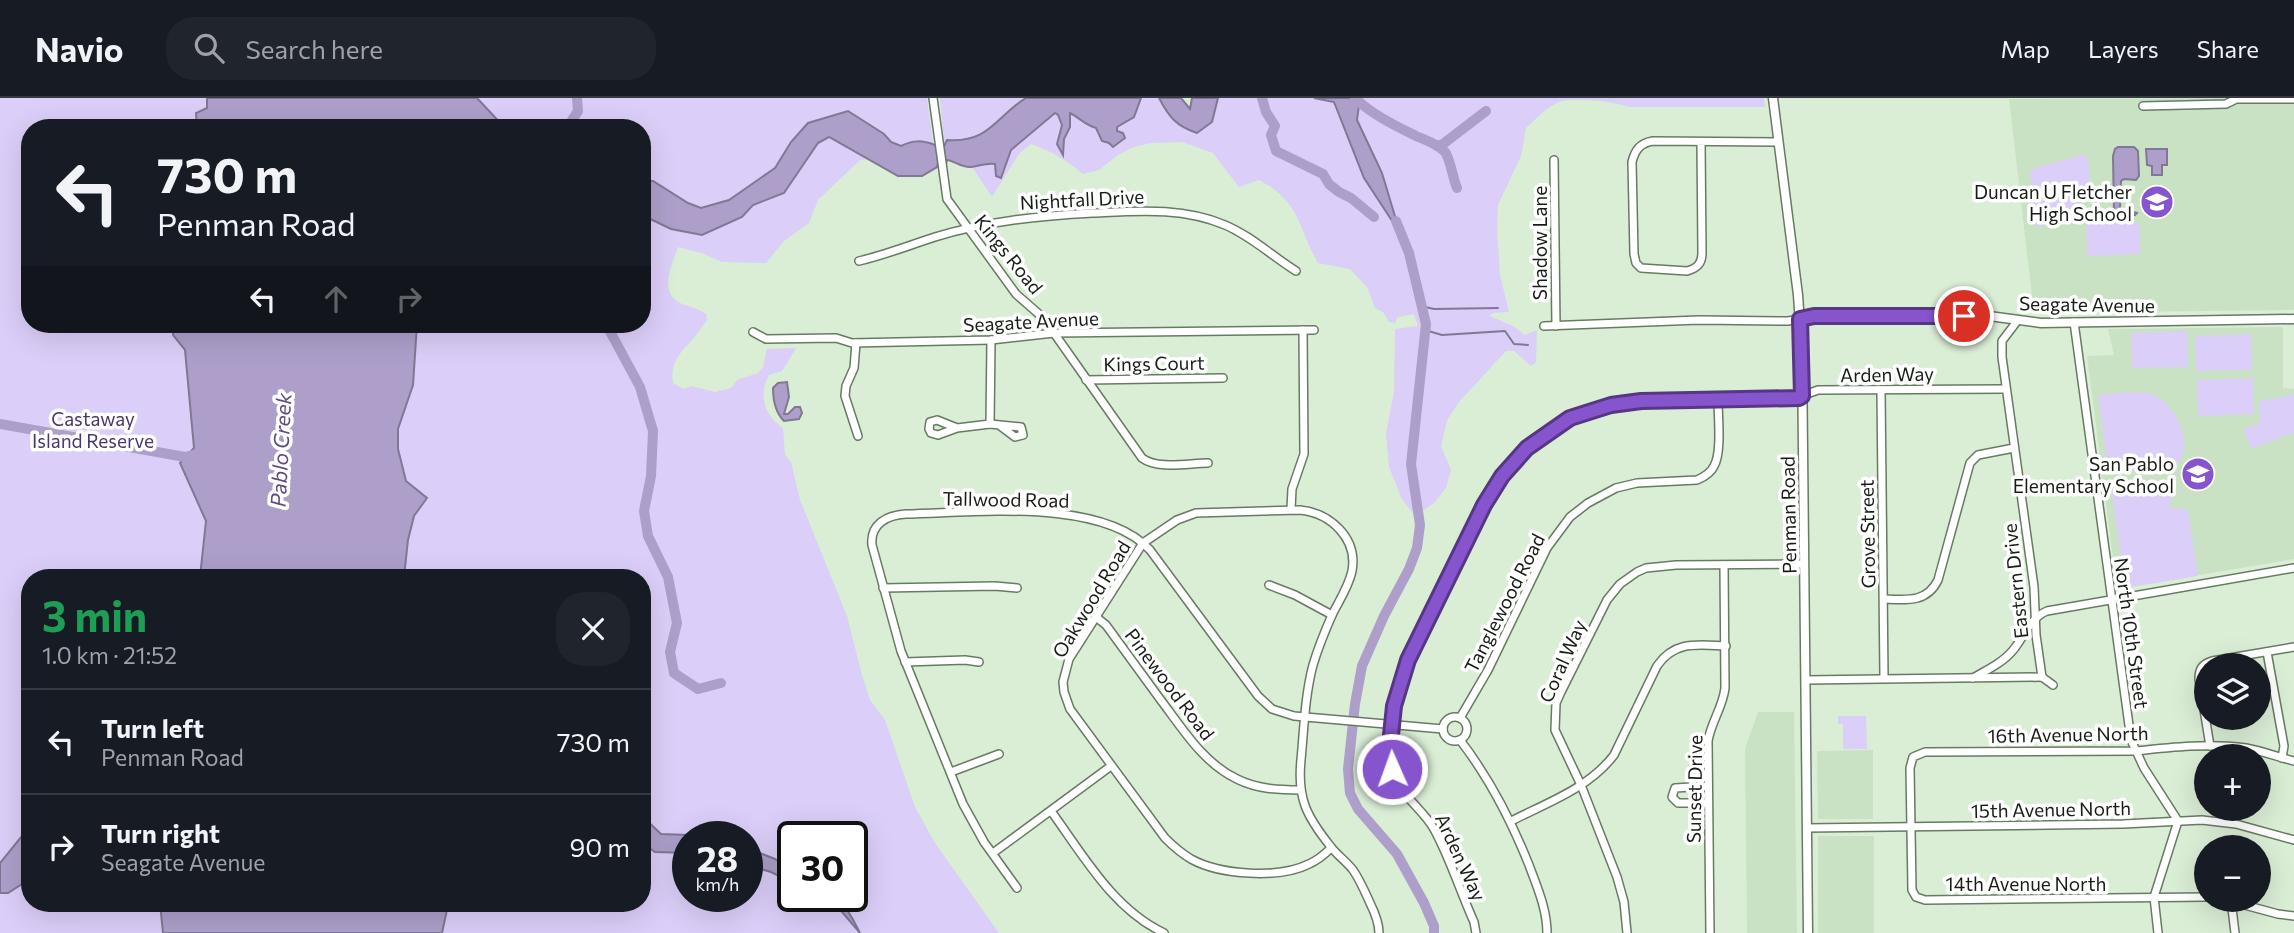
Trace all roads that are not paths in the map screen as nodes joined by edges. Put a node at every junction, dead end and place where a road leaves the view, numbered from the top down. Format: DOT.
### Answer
graph roads {
  1 [pos="933,98"];
  2 [pos="1773,98"];
  3 [pos="2294,99"];
  4 [pos="2143,106"];
  5 [pos="1701,142"];
  6 [pos="1778,142"];
  7 [pos="1554,160"];
  8 [pos="968,230"];
  9 [pos="859,261"];
  10 [pos="1297,271"];
  11 [pos="1800,319"];
  12 [pos="2294,319"];
  13 [pos="2018,320"];
  14 [pos="2074,322"];
  15 [pos="1544,326"];
  16 [pos="1556,326"];
  17 [pos="1303,330"];
  18 [pos="1314,330"];
  19 [pos="753,332"];
  20 [pos="1054,333"];
  21 [pos="991,340"];
  22 [pos="856,343"];
  23 [pos="1223,378"];
  24 [pos="1086,380"];
  25 [pos="2005,388"];
  26 [pos="1881,390"];
  27 [pos="1802,396"];
  28 [pos="1718,400"];
  29 [pos="990,424"];
  30 [pos="999,425"];
  31 [pos="957,428"];
  32 [pos="858,436"];
  33 [pos="2014,449"];
  34 [pos="1208,463"];
  35 [pos="1291,509"];
  36 [pos="1143,543"];
  37 [pos="1804,564"];
  38 [pos="1724,565"];
  39 [pos="2294,568"];
  40 [pos="1269,585"];
  41 [pos="883,588"];
  42 [pos="1017,588"];
  43 [pos="1884,599"];
  44 [pos="2112,601"];
  45 [pos="1332,615"];
  46 [pos="1096,617"];
  47 [pos="2034,618"];
  48 [pos="1726,646"];
  49 [pos="2294,647"];
  50 [pos="2267,652"];
  51 [pos="905,662"];
  52 [pos="979,662"];
  53 [pos="2042,677"];
  54 [pos="1884,678"];
  55 [pos="1973,678"];
  56 [pos="1806,680"];
  57 [pos="2053,685"];
  58 [pos="1305,717"];
  59 [pos="1460,718"];
  60 [pos="1392,725"];
  61 [pos="1443,729"];
  62 [pos="1460,740"];
  63 [pos="2210,744"];
  64 [pos="2194,746"];
  65 [pos="2136,751"];
  66 [pos="999,754"];
  67 [pos="2271,755"];
  68 [pos="2282,758"];
  69 [pos="2294,761"];
  70 [pos="1111,766"];
  71 [pos="951,772"];
  72 [pos="1581,785"];
  73 [pos="1708,786"];
  74 [pos="1300,790"];
  75 [pos="1708,803"];
  76 [pos="1051,811"];
  77 [pos="1511,821"];
  78 [pos="2178,821"];
  79 [pos="1911,827"];
  80 [pos="1807,828"];
  81 [pos="2294,840"];
  82 [pos="1331,848"];
  83 [pos="993,853"];
  84 [pos="1017,888"];
  85 [pos="2154,897"];
  86 [pos="2194,897"];
  87 [pos="2231,912"];
  88 [pos="2271,912"];
  89 [pos="2294,916"];
  90 [pos="1164,933"];
  91 [pos="1379,933"];
  92 [pos="1476,933"];
  93 [pos="1547,933"];
  94 [pos="1627,933"];
  95 [pos="1710,933"];
  96 [pos="1808,933"];
  97 [pos="2158,933"];
  98 [pos="2235,933"];
  1 -- 8 [label="street, Kings Road"];
  2 -- 6 [label="street, Penman Road"];
  3 -- 4 [label="street"];
  5 -- 5 [label="street"];
  5 -- 6 [label="street"];
  6 -- 11 [label="street, Penman Road"];
  7 -- 16 [label="street, Shadow Lane"];
  8 -- 9 [label="street, Nightfall Drive"];
  8 -- 10 [label="street, Nightfall Drive"];
  8 -- 20 [label="street, Kings Road"];
  11 -- 13 [label="street, Seagate Avenue"];
  11 -- 16 [label="street, Seagate Avenue"];
  11 -- 27 [label="street, Penman Road"];
  12 -- 14 [label="street, Seagate Avenue"];
  13 -- 14 [label="street, Seagate Avenue"];
  13 -- 25 [label="street, Eastern Drive"];
  14 -- 44 [label="street, North 10th Street"];
  15 -- 16 [label="street, Seagate Avenue"];
  17 -- 18 [label="street, Seagate Avenue"];
  17 -- 20 [label="street, Seagate Avenue"];
  17 -- 35 [label="street"];
  19 -- 22 [label="street, Seagate Avenue"];
  20 -- 21 [label="street, Seagate Avenue"];
  20 -- 24 [label="street, Kings Road"];
  21 -- 22 [label="street, Seagate Avenue"];
  21 -- 29 [label="street"];
  22 -- 32 [label="street"];
  23 -- 24 [label="street, Kings Court"];
  24 -- 34 [label="street, Kings Road"];
  25 -- 26 [label="street, Arden Way"];
  25 -- 33 [label="street, Eastern Drive"];
  26 -- 27 [label="street, Arden Way"];
  26 -- 43 [label="street, Grove Street"];
  27 -- 28 [label="street, Arden Way"];
  27 -- 37 [label="street, Penman Road"];
  28 -- 59 [label="street, Tanglewood Road"];
  28 -- 60 [label="street, Arden Way"];
  29 -- 30 [label="street"];
  29 -- 31 [label="street"];
  33 -- 43 [label="street"];
  33 -- 47 [label="street, Eastern Drive"];
  35 -- 36 [label="street, Oakwood Road"];
  35 -- 45 [label="street, Oakwood Road"];
  36 -- 41 [label="street, Tallwood Road"];
  36 -- 46 [label="street, Oakwood Road"];
  36 -- 58 [label="street, Tallwood Road"];
  37 -- 38 [label="street, Coral Way"];
  37 -- 56 [label="street, Penman Road"];
  38 -- 48 [label="street, Sunset Drive"];
  38 -- 72 [label="street, Coral Way"];
  39 -- 44 [label="street"];
  40 -- 45 [label="street"];
  41 -- 42 [label="street"];
  41 -- 51 [label="street, Tallwood Road"];
  43 -- 54 [label="street, Grove Street"];
  44 -- 47 [label="street"];
  44 -- 65 [label="street, North 10th Street"];
  45 -- 58 [label="street, Oakwood Road"];
  46 -- 70 [label="street, Oakwood Road"];
  46 -- 74 [label="street, Pinewood Road"];
  47 -- 53 [label="street, Eastern Drive"];
  47 -- 55 [label="street"];
  48 -- 72 [label="street"];
  48 -- 73 [label="street, Sunset Drive"];
  49 -- 50 [label="street"];
  50 -- 63 [label="street"];
  50 -- 68 [label="street"];
  51 -- 52 [label="street"];
  51 -- 71 [label="street, Tallwood Road"];
  53 -- 55 [label="street"];
  53 -- 57 [label="street"];
  54 -- 55 [label="street"];
  54 -- 56 [label="street"];
  56 -- 80 [label="street, Penman Road"];
  58 -- 60 [label="street, Tallwood Road"];
  58 -- 74 [label="street, Oakwood Road"];
  59 -- 61 [label="street"];
  59 -- 62 [label="street"];
  60 -- 61 [label="street, Tallwood Road"];
  60 -- 92 [label="street, Arden Way"];
  61 -- 62 [label="street"];
  62 -- 77 [label="street"];
  64 -- 65 [label="street, 16th Avenue North"];
  65 -- 78 [label="street, North 10th Street"];
  65 -- 79 [label="street, 16th Avenue North"];
  66 -- 71 [label="street"];
  67 -- 68 [label="street, 16th Avenue North"];
  68 -- 69 [label="street, 16th Avenue North"];
  70 -- 76 [label="street"];
  70 -- 82 [label="street, Oakwood Road"];
  71 -- 83 [label="street, Tallwood Road"];
  72 -- 77 [label="street"];
  72 -- 94 [label="street, Coral Way"];
  73 -- 75 [label="street, Sunset Drive"];
  73 -- 75 [label="street"];
  74 -- 82 [label="street, Oakwood Road"];
  75 -- 95 [label="street, Sunset Drive"];
  76 -- 83 [label="street"];
  76 -- 90 [label="street"];
  77 -- 93 [label="street"];
  78 -- 79 [label="street, 15th Avenue North"];
  78 -- 81 [label="street, 15th Avenue North"];
  78 -- 85 [label="street"];
  79 -- 80 [label="street, 15th Avenue North"];
  79 -- 85 [label="street, 14th Avenue North"];
  80 -- 96 [label="street, Penman Road"];
  82 -- 91 [label="street, Oakwood Road"];
  83 -- 84 [label="street, Tallwood Road"];
  85 -- 86 [label="street, 14th Avenue North"];
  85 -- 97 [label="street"];
  87 -- 98 [label="street"];
  88 -- 89 [label="street"];
}
